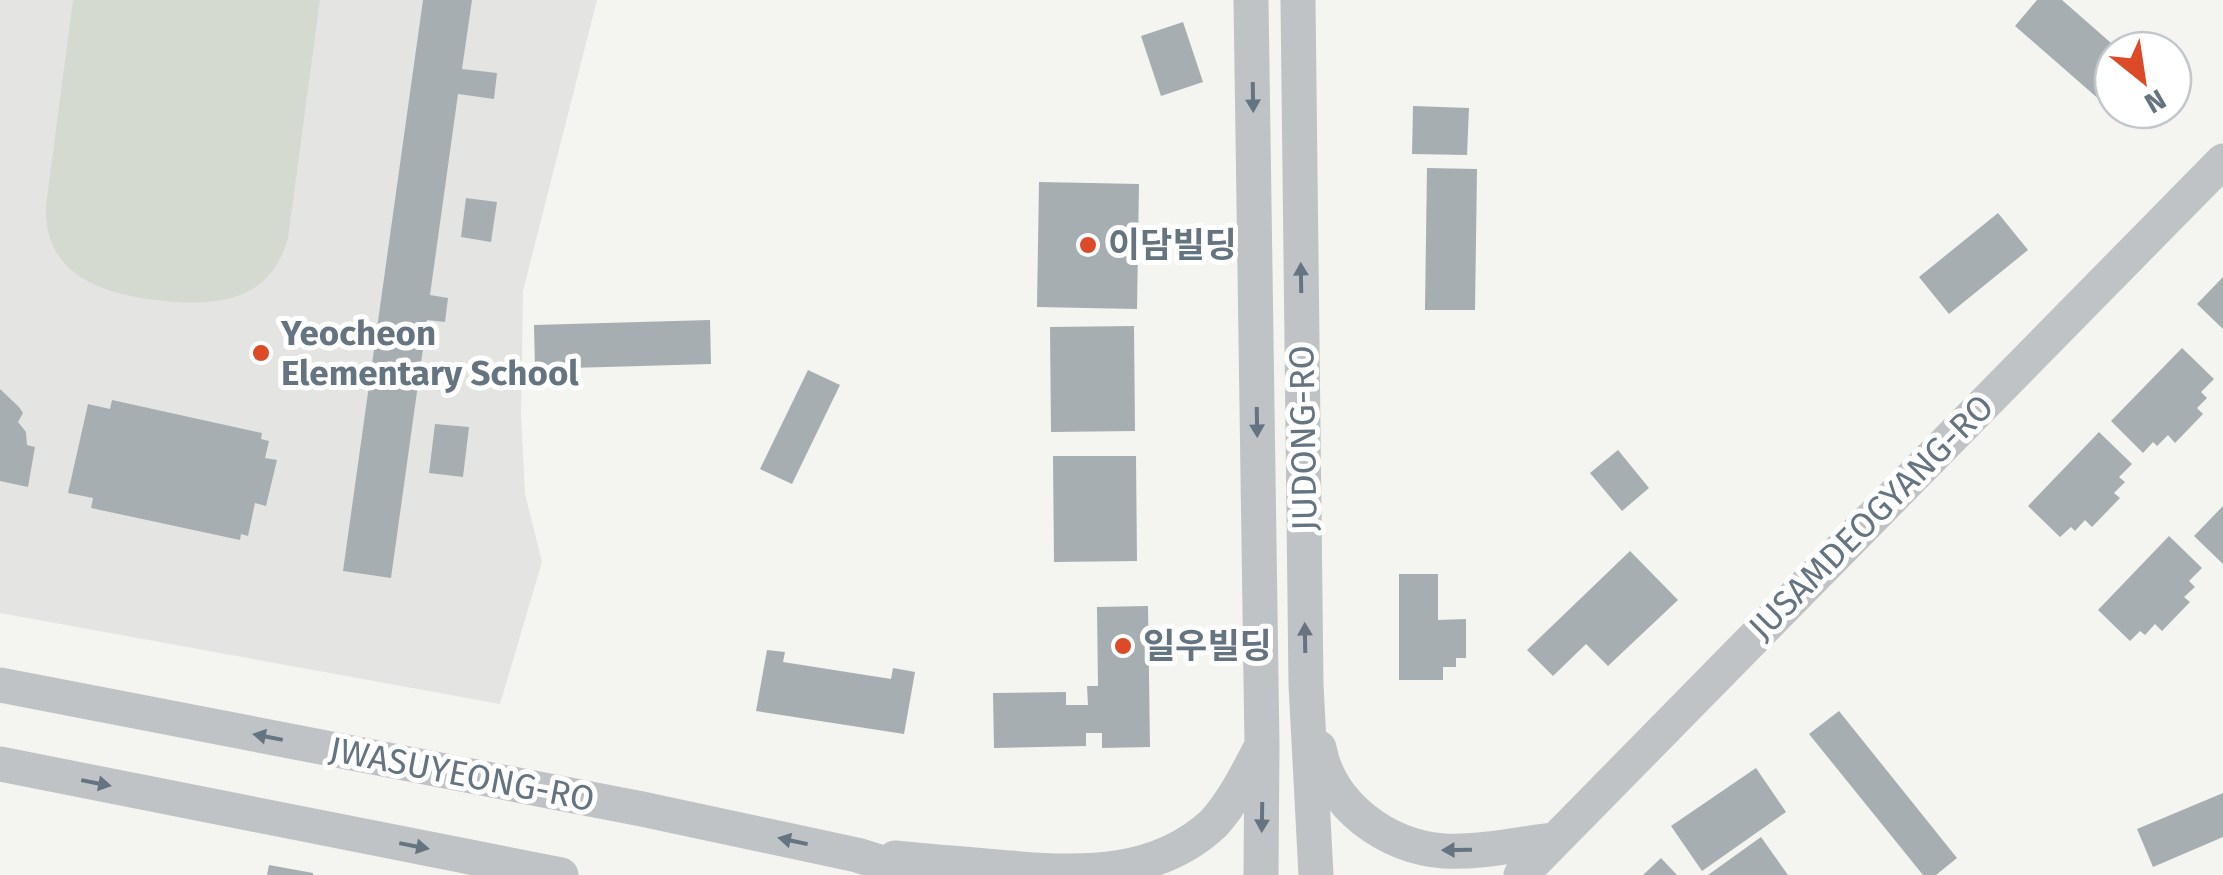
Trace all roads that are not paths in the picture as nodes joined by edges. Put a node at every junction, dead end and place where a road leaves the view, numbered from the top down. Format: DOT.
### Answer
graph roads {
  1 [pos="1251,0"];
  2 [pos="1298,0"];
  3 [pos="2223,161"];
  4 [pos="0,685"];
  5 [pos="1306,685"];
  6 [pos="1262,746"];
  7 [pos="0,764"];
  8 [pos="1554,840"];
  9 [pos="857,855"];
  10 [pos="561,875"];
  11 [pos="921,875"];
  12 [pos="1261,875"];
  13 [pos="1316,875"];
  14 [pos="1522,875"];
  1 -- 6 [label="street, JUDONG-RO, one-way"];
  5 -- 2 [label="street, JUDONG-RO, one-way"];
  3 -- 8 [label="street, JUSAMDEOGYANG-RO"];
  9 -- 4 [label="street, JWASUYEONG-RO, one-way"];
  8 -- 5 [label="street, one-way"];
  5 -- 13 [label="street, JUDONG-RO"];
  6 -- 9 [label="street"];
  6 -- 12 [label="street, JUDONG-RO, one-way"];
  7 -- 10 [label="street, one-way"];
  8 -- 14 [label="street, JUSAMDEOGYANG-RO"];
  9 -- 11 [label="street, JWASUYEONG-RO"];
}
